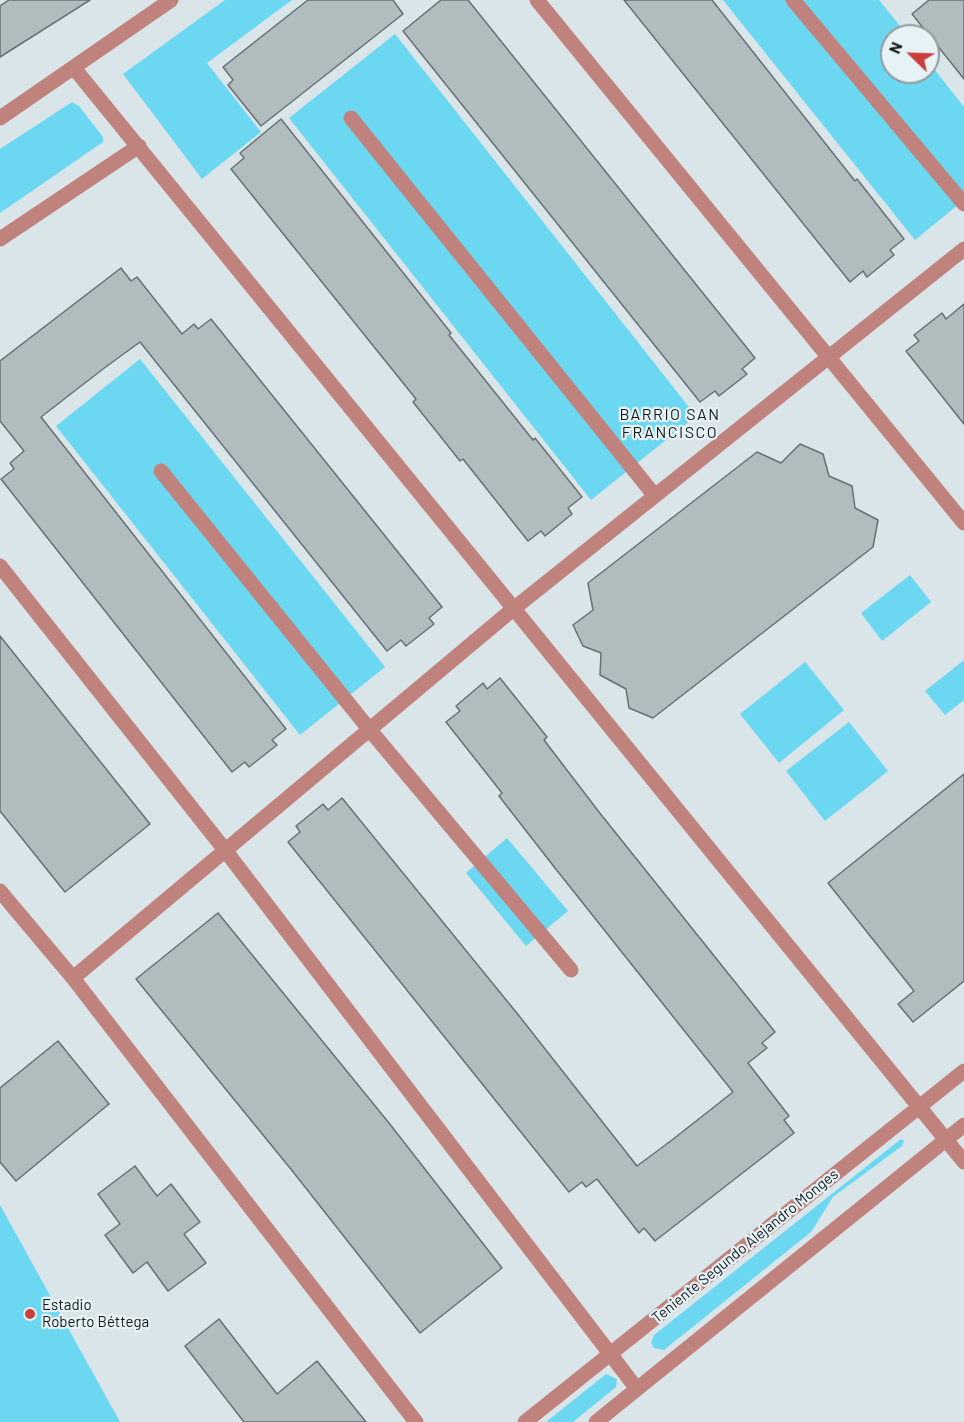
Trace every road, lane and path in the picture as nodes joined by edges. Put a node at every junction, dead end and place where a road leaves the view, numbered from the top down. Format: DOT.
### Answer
graph roads {
  1 [pos="171,0"];
  2 [pos="537,0"];
  3 [pos="793,0"];
  4 [pos="74,68"];
  5 [pos="0,118"];
  6 [pos="351,118"];
  7 [pos="139,146"];
  8 [pos="964,204"];
  9 [pos="0,239"];
  10 [pos="964,249"];
  11 [pos="829,357"];
  12 [pos="161,471"];
  13 [pos="655,496"];
  14 [pos="964,523"];
  15 [pos="0,566"];
  16 [pos="512,610"];
  17 [pos="369,729"];
  18 [pos="225,850"];
  19 [pos="0,891"];
  20 [pos="571,970"];
  21 [pos="73,978"];
  22 [pos="964,1071"];
  23 [pos="920,1106"];
  24 [pos="964,1125"];
  25 [pos="946,1139"];
  26 [pos="964,1162"];
  27 [pos="610,1354"];
  28 [pos="638,1389"];
  29 [pos="416,1422"];
  30 [pos="525,1422"];
  31 [pos="596,1422"];
  1 -- 4 [label="street"];
  2 -- 11 [label="street"];
  3 -- 8 [label="street"];
  4 -- 5 [label="street"];
  4 -- 7 [label="street"];
  6 -- 13 [label="street"];
  7 -- 9 [label="street"];
  7 -- 16 [label="street"];
  10 -- 11 [label="street"];
  11 -- 13 [label="street"];
  11 -- 14 [label="street"];
  12 -- 17 [label="street"];
  13 -- 16 [label="street"];
  15 -- 18 [label="street"];
  16 -- 17 [label="street"];
  16 -- 23 [label="street"];
  17 -- 18 [label="street"];
  17 -- 20 [label="street"];
  18 -- 21 [label="street"];
  18 -- 27 [label="street"];
  19 -- 21 [label="street"];
  21 -- 29 [label="street"];
  22 -- 23 [label="street, Teniente Segundo Alejandro Monges"];
  23 -- 25 [label="street"];
  23 -- 27 [label="street, Teniente Segundo Alejandro Monges"];
  24 -- 25 [label="street"];
  25 -- 26 [label="street"];
  25 -- 28 [label="street"];
  27 -- 28 [label="street"];
  27 -- 30 [label="street, Teniente Segundo Alejandro Monges"];
  28 -- 31 [label="street"];
}
